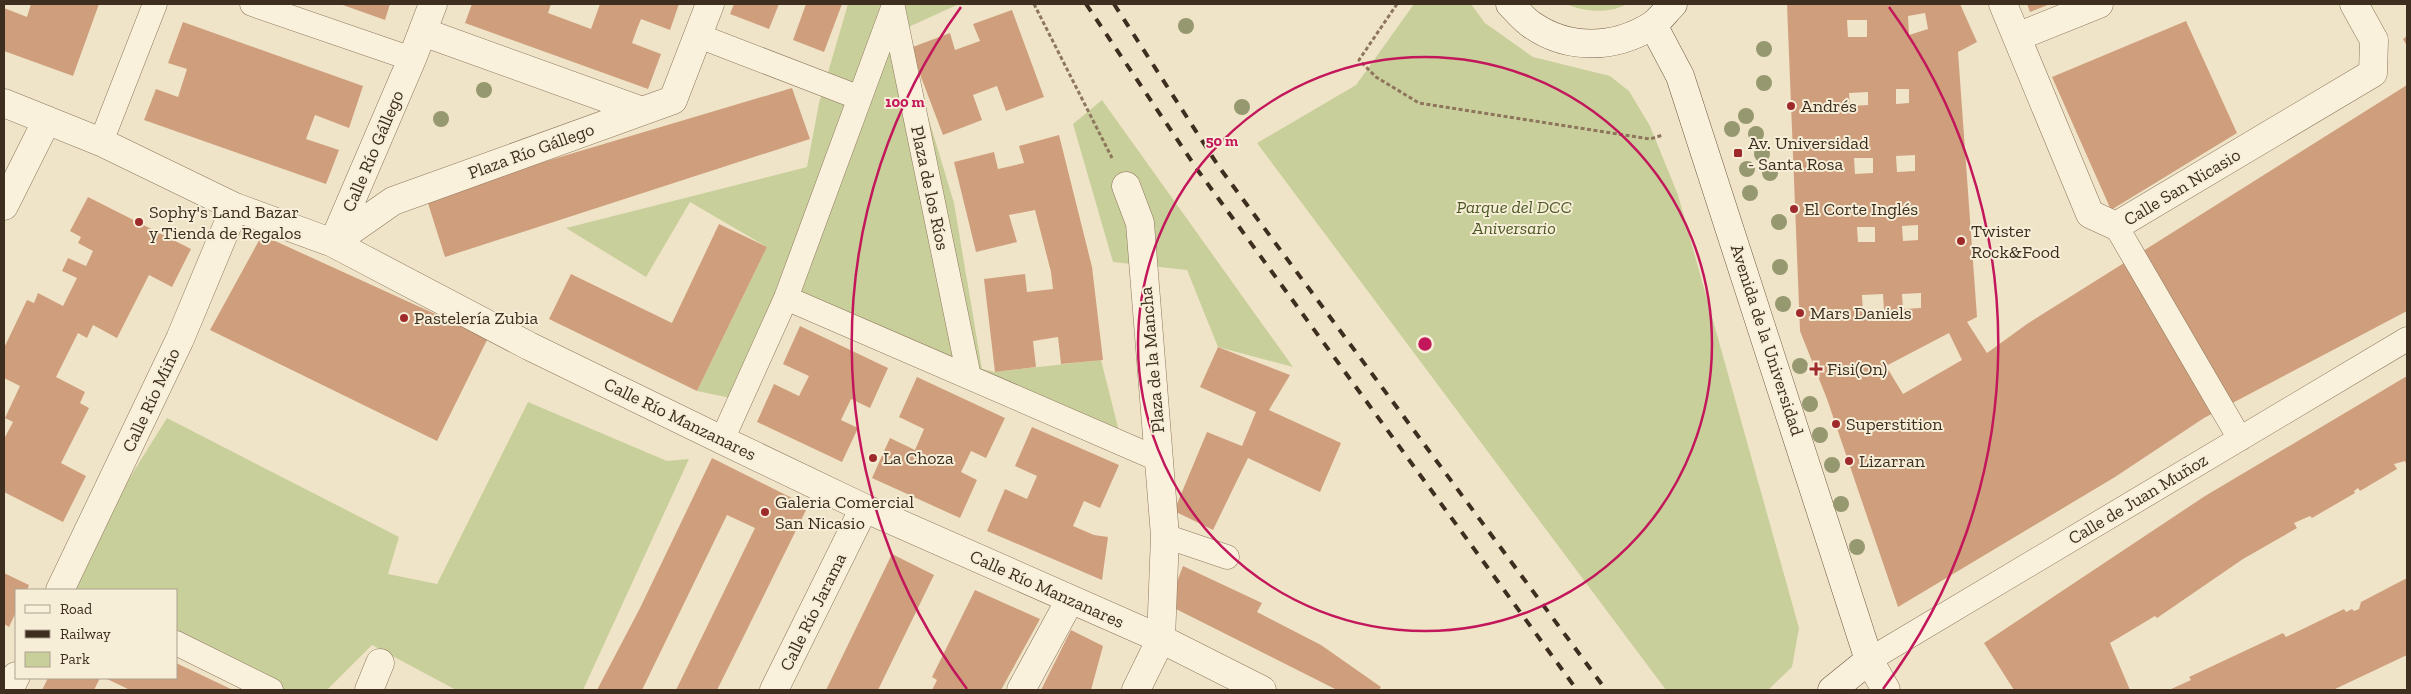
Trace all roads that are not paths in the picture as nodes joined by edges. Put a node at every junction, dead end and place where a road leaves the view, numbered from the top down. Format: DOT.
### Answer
graph roads {
  1 [pos="155,4"];
  2 [pos="252,4"];
  3 [pos="433,4"];
  4 [pos="710,4"];
  5 [pos="1510,4"];
  6 [pos="1673,4"];
  7 [pos="2003,4"];
  8 [pos="2099,4"];
  9 [pos="2354,4"];
  10 [pos="897,6"];
  11 [pos="1653,25"];
  12 [pos="423,32"];
  13 [pos="698,36"];
  14 [pos="2016,37"];
  15 [pos="412,59"];
  16 [pos="860,98"];
  17 [pos="4,103"];
  18 [pos="642,111"];
  19 [pos="47,120"];
  20 [pos="101,142"];
  21 [pos="1126,186"];
  22 [pos="4,206"];
  23 [pos="235,207"];
  24 [pos="2116,226"];
  25 [pos="333,243"];
  26 [pos="786,298"];
  27 [pos="2407,339"];
  28 [pos="969,377"];
  29 [pos="2240,438"];
  30 [pos="722,440"];
  31 [pos="1160,460"];
  32 [pos="864,508"];
  33 [pos="1165,536"];
  34 [pos="1227,557"];
  35 [pos="64,589"];
  36 [pos="1070,600"];
  37 [pos="1161,639"];
  38 [pos="178,644"];
  39 [pos="1869,660"];
  40 [pos="380,663"];
  41 [pos="15,678"];
  42 [pos="9,690"];
  43 [pos="271,690"];
  44 [pos="369,690"];
  45 [pos="774,690"];
  46 [pos="1021,690"];
  47 [pos="1136,690"];
  48 [pos="1262,690"];
  49 [pos="1832,690"];
  50 [pos="1886,690"];
  1 -- 20 [label="street"];
  2 -- 15 [label="street"];
  3 -- 12 [label="street, Calle Río Gállego"];
  4 -- 13 [label="street, Plaza Río Gállego"];
  5 -- 11 [label="street"];
  6 -- 11 [label="street"];
  7 -- 14 [label="street, Calle San Nicasio"];
  8 -- 14 [label="street"];
  9 -- 24 [label="street, Calle San Nicasio"];
  10 -- 16 [label="street, Plaza de los Ríos"];
  10 -- 28 [label="street, Plaza de los Ríos"];
  11 -- 39 [label="street, Avenida de la Universidad"];
  12 -- 15 [label="street, Calle Río Gállego"];
  12 -- 18 [label="street"];
  13 -- 16 [label="street"];
  13 -- 18 [label="street, Plaza Río Gállego"];
  14 -- 24 [label="street, Calle San Nicasio"];
  15 -- 25 [label="street, Calle Río Gállego"];
  16 -- 26 [label="street, Plaza de los Ríos"];
  17 -- 19 [label="street, Calle Río Manzanares"];
  18 -- 25 [label="street, Plaza Río Gállego"];
  19 -- 20 [label="street, Calle Río Manzanares"];
  19 -- 22 [label="street"];
  20 -- 23 [label="street, Calle Río Manzanares"];
  21 -- 31 [label="street, Plaza de la Mancha"];
  23 -- 25 [label="street, Calle Río Manzanares"];
  23 -- 35 [label="street, Calle Río Miño"];
  24 -- 29 [label="street"];
  25 -- 30 [label="street, Calle Río Manzanares"];
  26 -- 28 [label="street"];
  26 -- 30 [label="street, Plaza de los Ríos"];
  27 -- 29 [label="street, Calle de Juan Muñoz"];
  28 -- 31 [label="street"];
  29 -- 39 [label="street, Calle de Juan Muñoz"];
  30 -- 32 [label="street, Calle Río Manzanares"];
  31 -- 33 [label="street, Plaza de la Mancha"];
  32 -- 36 [label="street, Calle Río Manzanares"];
  32 -- 45 [label="street, Calle Río Jarama"];
  33 -- 34 [label="street"];
  33 -- 37 [label="street, Plaza de la Mancha"];
  36 -- 37 [label="street, Calle Río Manzanares"];
  36 -- 46 [label="street"];
  37 -- 47 [label="street"];
  37 -- 48 [label="street, Calle Río Manzanares"];
  38 -- 43 [label="street"];
  39 -- 49 [label="street"];
  39 -- 50 [label="street, Avenida de la Universidad"];
  40 -- 44 [label="street"];
  41 -- 42 [label="street"];
}
